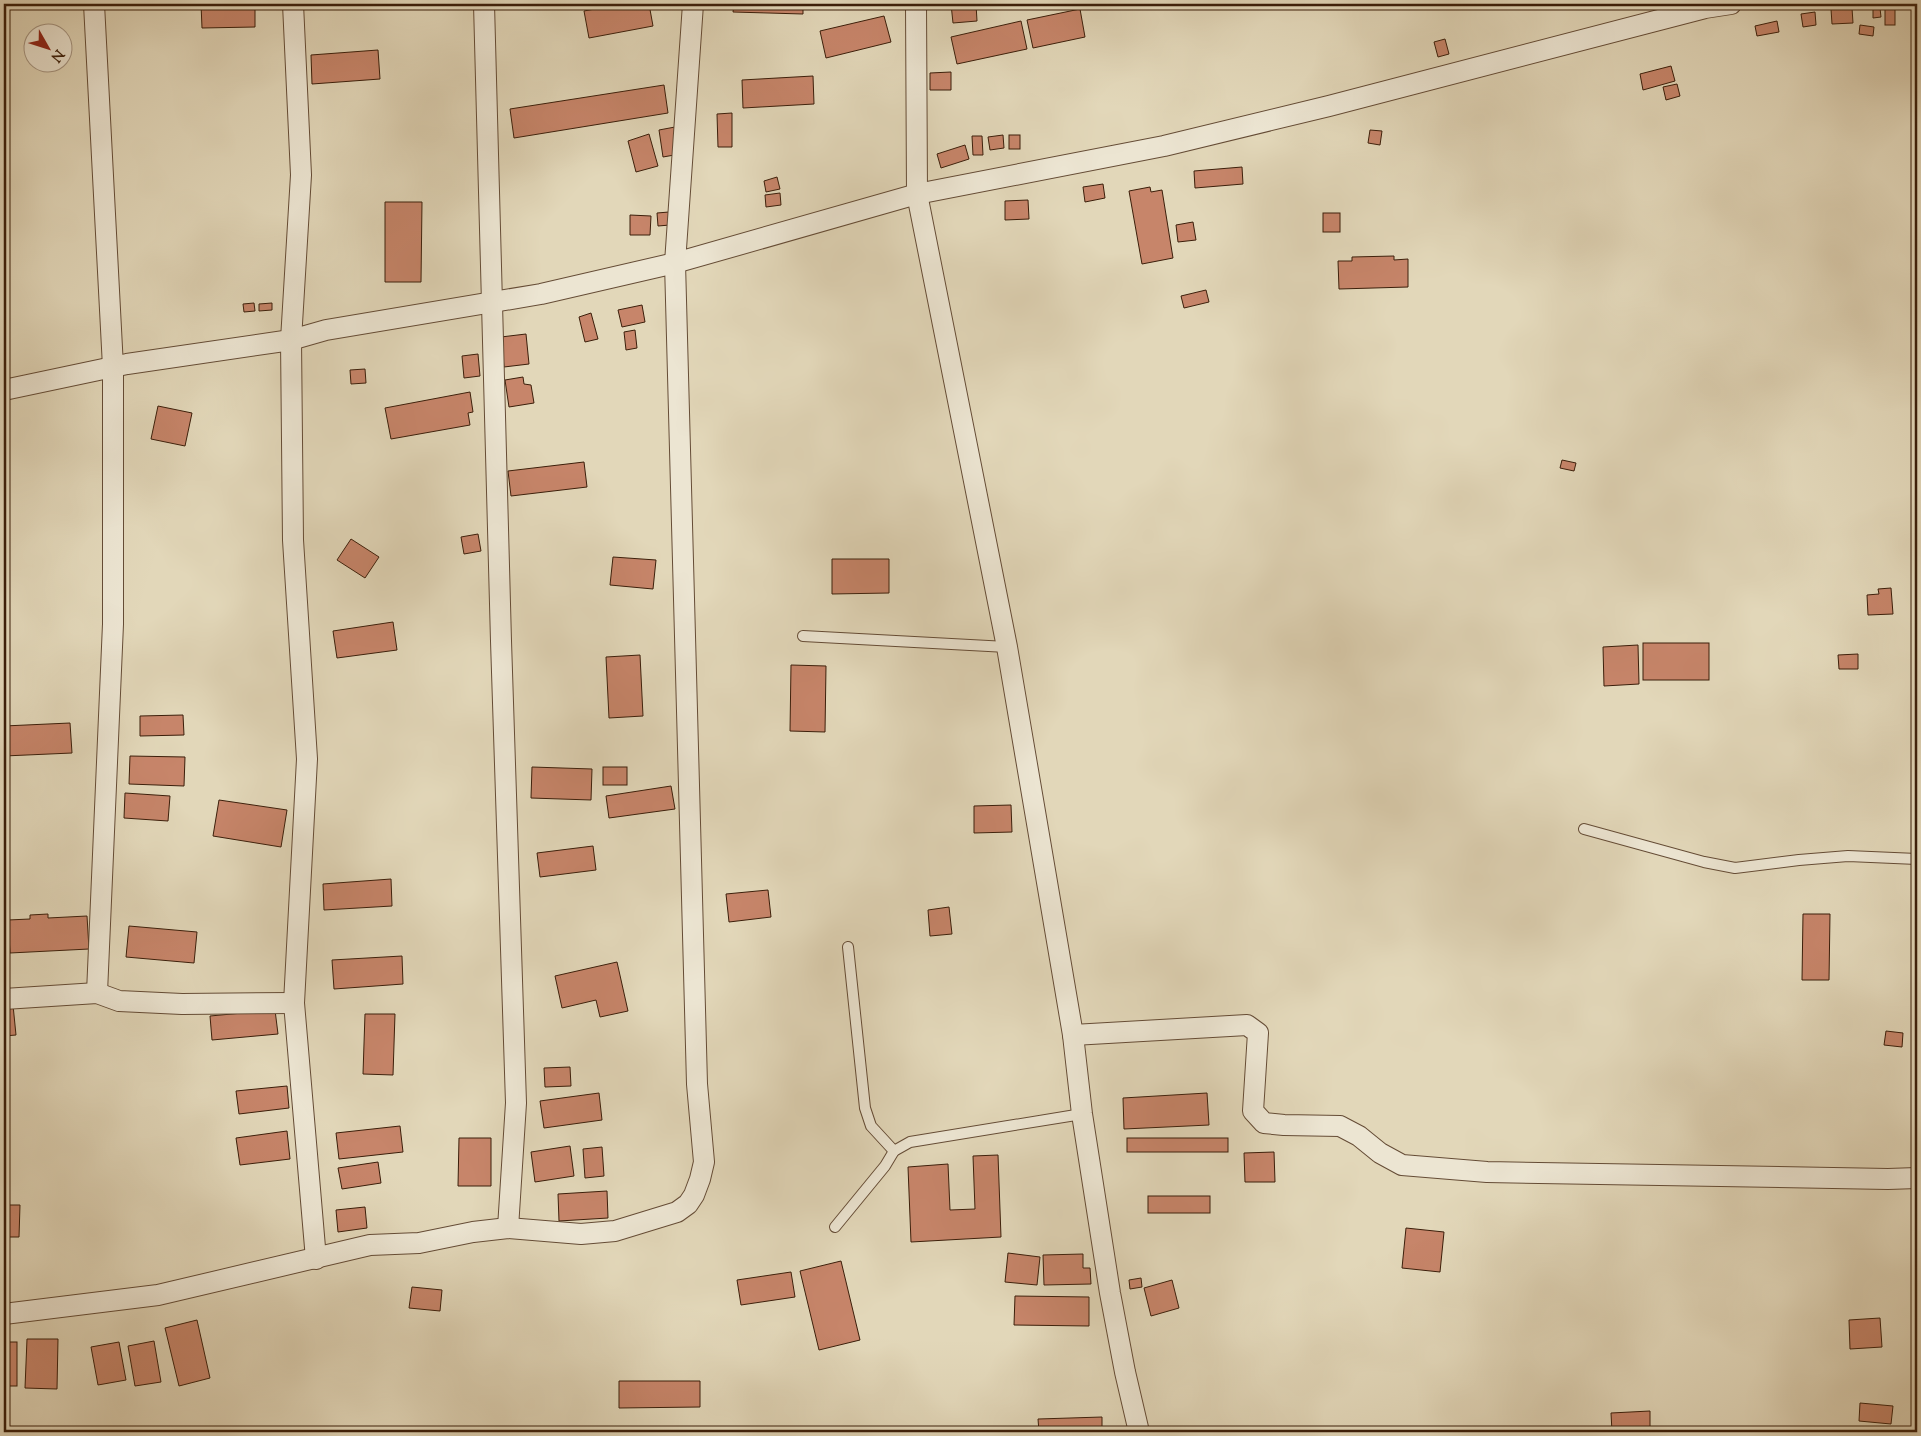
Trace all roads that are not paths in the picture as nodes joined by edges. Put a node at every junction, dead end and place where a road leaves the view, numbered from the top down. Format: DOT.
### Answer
graph roads {
  1 [pos="94,4"];
  2 [pos="293,4"];
  3 [pos="484,4"];
  4 [pos="693,4"];
  5 [pos="916,4"];
  6 [pos="1731,4"];
  7 [pos="1704,6"];
  8 [pos="917,194"];
  9 [pos="675,263"];
  10 [pos="492,302"];
  11 [pos="290,340"];
  12 [pos="113,367"];
  13 [pos="4,390"];
  14 [pos="803,636"];
  15 [pos="1006,647"];
  16 [pos="1584,829"];
  17 [pos="1917,860"];
  18 [pos="848,947"];
  19 [pos="97,993"];
  20 [pos="4,999"];
  21 [pos="294,1004"];
  22 [pos="1073,1035"];
  23 [pos="1082,1114"];
  24 [pos="894,1151"];
  25 [pos="1917,1178"];
  26 [pos="835,1227"];
  27 [pos="508,1228"];
  28 [pos="316,1259"];
  29 [pos="4,1314"];
  30 [pos="1139,1432"];
  1 -- 12 [label="street"];
  2 -- 11 [label="street"];
  3 -- 10 [label="street"];
  4 -- 9 [label="street"];
  5 -- 8 [label="street"];
  6 -- 7 [label="street"];
  7 -- 8 [label="street"];
  8 -- 9 [label="street"];
  8 -- 15 [label="street"];
  9 -- 10 [label="street"];
  9 -- 27 [label="street"];
  10 -- 11 [label="street"];
  10 -- 27 [label="street"];
  11 -- 12 [label="street"];
  11 -- 21 [label="street"];
  12 -- 13 [label="street"];
  12 -- 19 [label="street"];
  14 -- 15 [label="lane"];
  15 -- 22 [label="street"];
  16 -- 17 [label="lane"];
  18 -- 24 [label="lane"];
  19 -- 20 [label="street"];
  19 -- 21 [label="street"];
  21 -- 28 [label="street"];
  22 -- 23 [label="street"];
  22 -- 25 [label="street"];
  23 -- 24 [label="lane"];
  23 -- 30 [label="street"];
  24 -- 26 [label="lane"];
  27 -- 28 [label="street"];
  28 -- 29 [label="street"];
}
